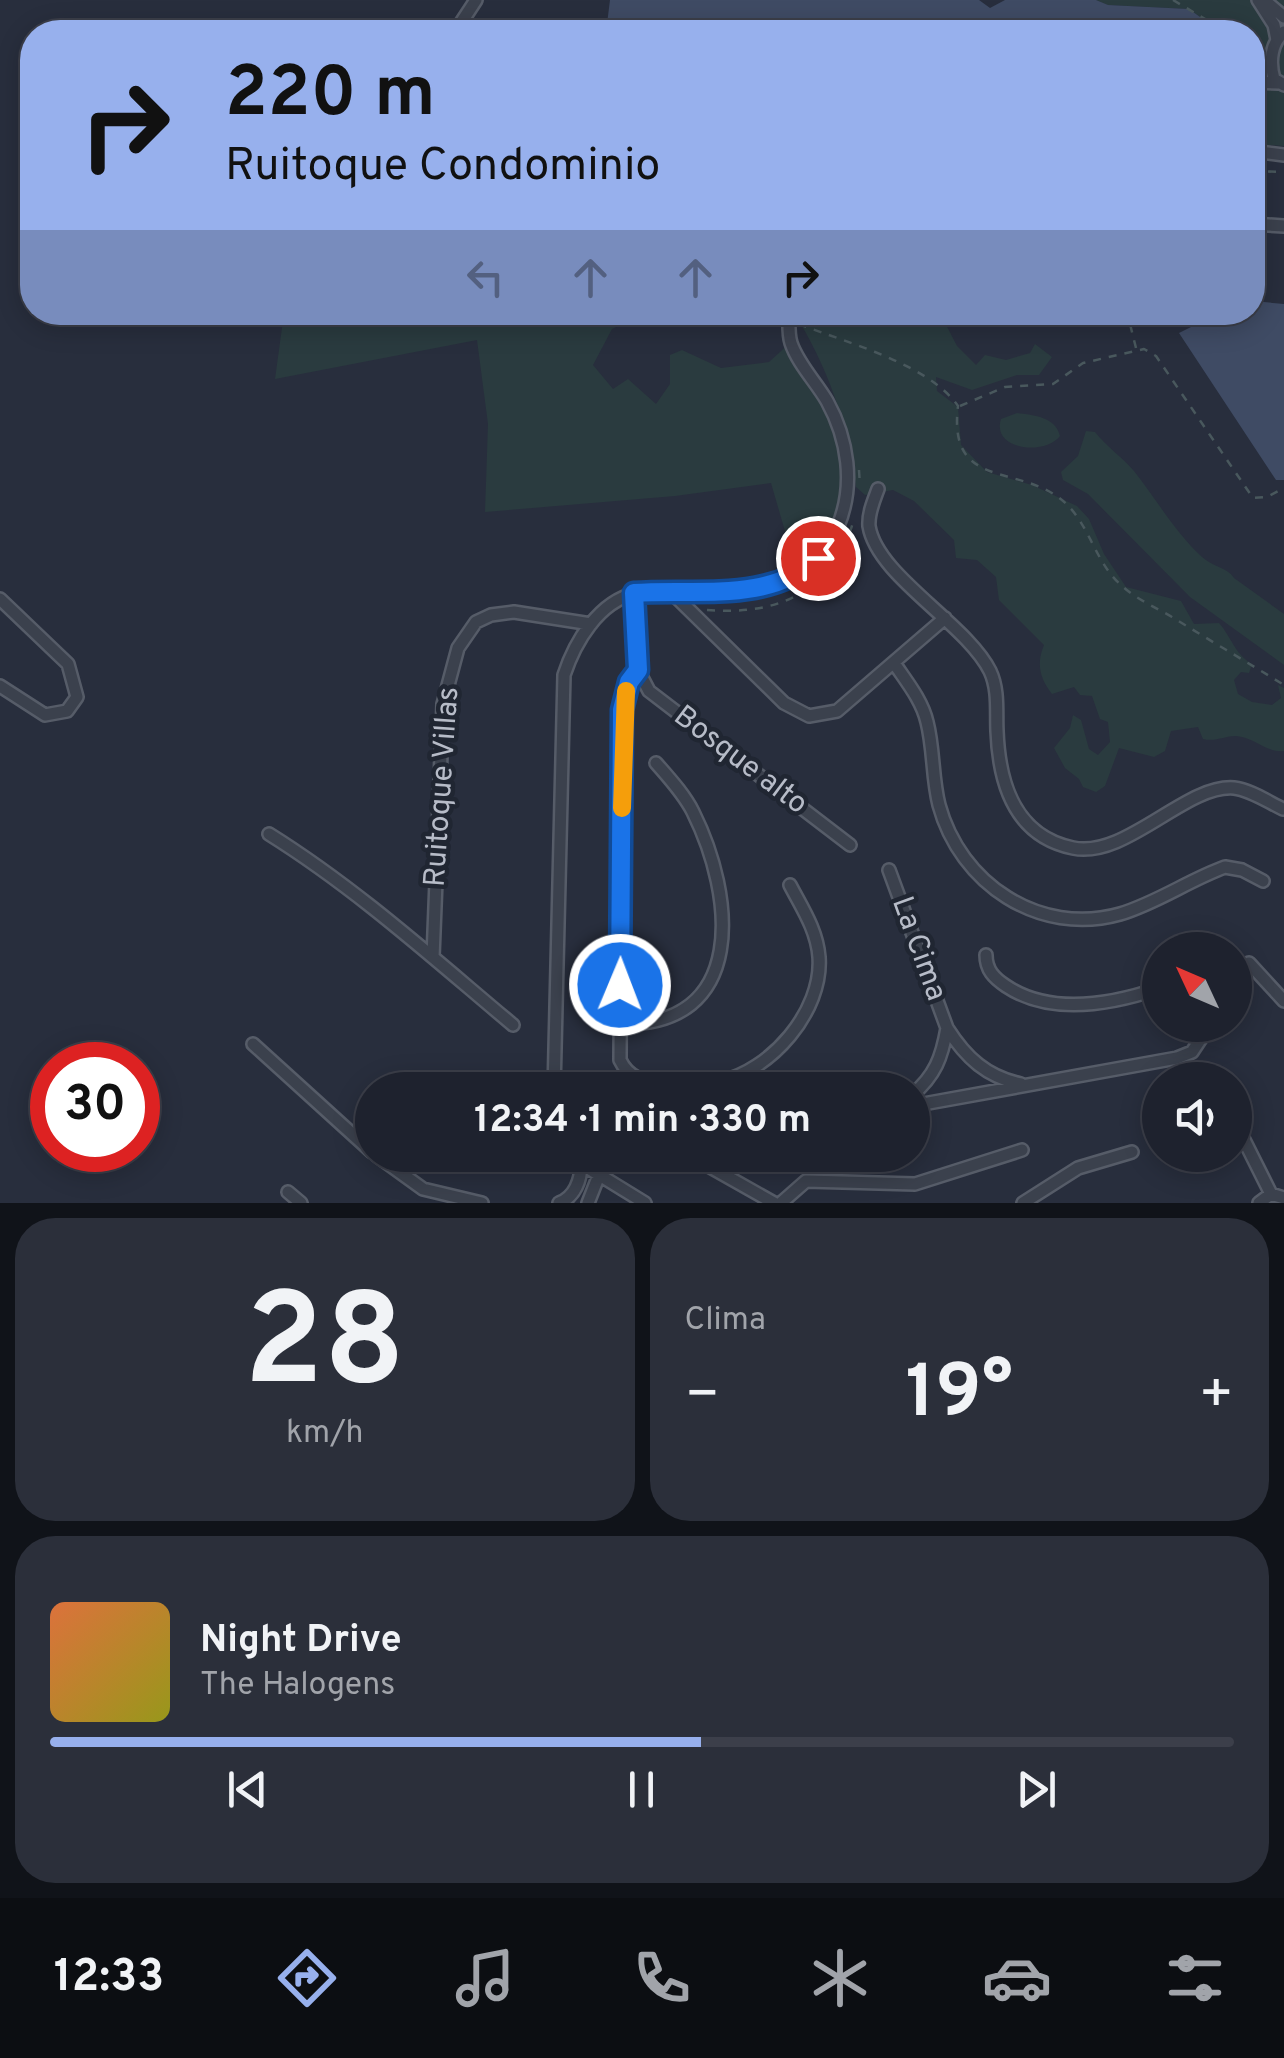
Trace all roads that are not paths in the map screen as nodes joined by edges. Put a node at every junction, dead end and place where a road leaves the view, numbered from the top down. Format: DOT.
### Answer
graph roads {
  1 [pos="1261,0"];
  2 [pos="1284,16"];
  3 [pos="1280,36"];
  4 [pos="1270,58"];
  5 [pos="1265,61"];
  6 [pos="1281,84"];
  7 [pos="790,325"];
  8 [pos="878,488"];
  9 [pos="669,590"];
  10 [pos="634,593"];
  11 [pos="0,598"];
  12 [pos="945,618"];
  13 [pos="591,624"];
  14 [pos="894,663"];
  15 [pos="638,670"];
  16 [pos="0,686"];
  17 [pos="656,763"];
  18 [pos="1283,809"];
  19 [pos="269,834"];
  20 [pos="850,845"];
  21 [pos="889,870"];
  22 [pos="1263,881"];
  23 [pos="790,885"];
  24 [pos="986,955"];
  25 [pos="433,958"];
  26 [pos="1252,966"];
  27 [pos="1142,993"];
  28 [pos="1284,1000"];
  29 [pos="620,1024"];
  30 [pos="513,1025"];
  31 [pos="947,1028"];
  32 [pos="1199,1042"];
  33 [pos="252,1044"];
  34 [pos="554,1072"];
  35 [pos="930,1077"];
  36 [pos="1032,1087"];
  37 [pos="930,1103"];
  38 [pos="355,1137"];
  39 [pos="1022,1150"];
  40 [pos="1252,1151"];
  41 [pos="1132,1152"];
  42 [pos="399,1172"];
  43 [pos="580,1172"];
  44 [pos="594,1172"];
  45 [pos="719,1172"];
  46 [pos="599,1175"];
  47 [pos="576,1187"];
  48 [pos="288,1192"];
  49 [pos="1278,1196"];
  50 [pos="301,1203"];
  51 [pos="482,1203"];
  52 [pos="559,1203"];
  53 [pos="588,1203"];
  54 [pos="645,1203"];
  55 [pos="774,1203"];
  56 [pos="781,1203"];
  57 [pos="1023,1203"];
  58 [pos="1259,1203"];
  1 -- 2 [label="street"];
  1 -- 3 [label="street"];
  3 -- 4 [label="street"];
  4 -- 5 [label="street"];
  4 -- 6 [label="street"];
  7 -- 9 [label="street"];
  8 -- 12 [label="street"];
  9 -- 10 [label="street"];
  9 -- 14 [label="street"];
  10 -- 13 [label="street"];
  10 -- 15 [label="street, Bosque alto"];
  11 -- 16 [label="street"];
  12 -- 14 [label="street"];
  12 -- 18 [label="street"];
  13 -- 25 [label="street, Ruitoque Villas"];
  13 -- 34 [label="street"];
  14 -- 22 [label="street"];
  15 -- 20 [label="street, Bosque alto"];
  15 -- 29 [label="street, Bosque alto"];
  17 -- 29 [label="street, Bosque alto"];
  19 -- 25 [label="street, Ruitoque Villas"];
  21 -- 31 [label="street, La Cima"];
  23 -- 29 [label="street, Bosque alto"];
  24 -- 27 [label="street, La Cima"];
  25 -- 30 [label="street, Ruitoque Villas"];
  26 -- 28 [label="street"];
  31 -- 35 [label="street, La Cima"];
  31 -- 36 [label="street, La Cima"];
  32 -- 36 [label="street"];
  33 -- 38 [label="street"];
  36 -- 37 [label="street"];
  39 -- 56 [label="street"];
  40 -- 49 [label="street"];
  41 -- 57 [label="street"];
  42 -- 51 [label="street"];
  43 -- 47 [label="street"];
  44 -- 46 [label="street"];
  45 -- 55 [label="street"];
  46 -- 53 [label="street"];
  46 -- 54 [label="street"];
  47 -- 52 [label="street"];
  47 -- 53 [label="street"];
  48 -- 50 [label="street"];
  49 -- 58 [label="street"];
}
